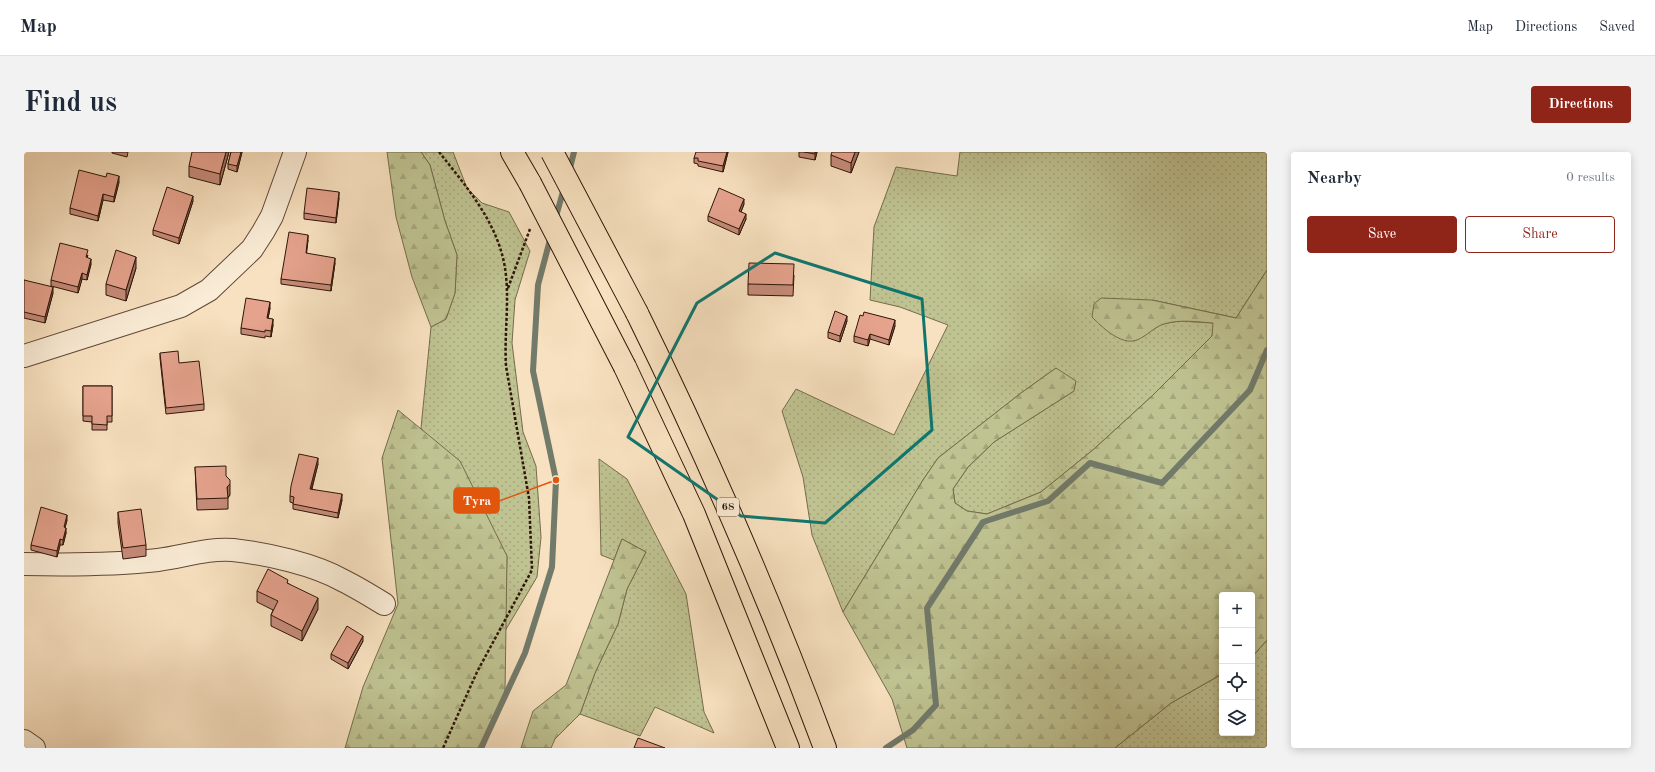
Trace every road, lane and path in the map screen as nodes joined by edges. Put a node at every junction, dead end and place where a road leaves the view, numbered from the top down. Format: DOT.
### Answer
graph roads {
  1 [pos="295,152"];
  2 [pos="439,152"];
  3 [pos="512,152"];
  4 [pos="552,152"];
  5 [pos="24,356"];
  6 [pos="24,564"];
  7 [pos="384,604"];
  8 [pos="24,741"];
  9 [pos="34,748"];
  10 [pos="443,748"];
  11 [pos="788,748"];
  12 [pos="825,748"];
  1 -- 5 [label="street"];
  2 -- 10 [label="path"];
  3 -- 11 [label="highway, bridge"];
  4 -- 12 [label="highway, 68, bridge"];
  6 -- 7 [label="street"];
  8 -- 9 [label="street"];
}
